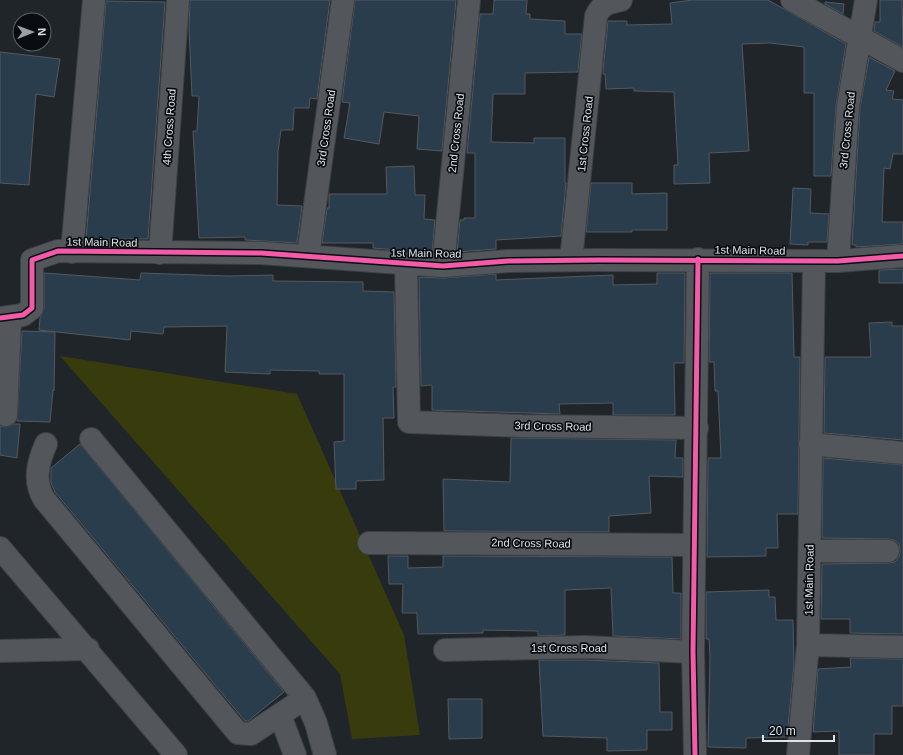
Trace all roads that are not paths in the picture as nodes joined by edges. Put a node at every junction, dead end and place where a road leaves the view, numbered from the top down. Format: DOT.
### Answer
graph roads {
  1 [pos="94,0"];
  2 [pos="178,0"];
  3 [pos="343,0"];
  4 [pos="469,0"];
  5 [pos="621,0"];
  6 [pos="792,0"];
  7 [pos="866,0"];
  8 [pos="859,37"];
  9 [pos="903,61"];
  10 [pos="72,252"];
  11 [pos="160,253"];
  12 [pos="308,256"];
  13 [pos="903,256"];
  14 [pos="698,259"];
  15 [pos="571,260"];
  16 [pos="814,261"];
  17 [pos="838,261"];
  18 [pos="406,264"];
  19 [pos="443,266"];
  20 [pos="5,318"];
  21 [pos="6,415"];
  22 [pos="697,428"];
  23 [pos="91,439"];
  24 [pos="46,444"];
  25 [pos="810,444"];
  26 [pos="903,453"];
  27 [pos="369,543"];
  28 [pos="694,545"];
  29 [pos="0,548"];
  30 [pos="810,551"];
  31 [pos="888,551"];
  32 [pos="808,645"];
  33 [pos="903,647"];
  34 [pos="88,649"];
  35 [pos="445,650"];
  36 [pos="0,651"];
  37 [pos="693,652"];
  38 [pos="305,698"];
  39 [pos="280,715"];
  40 [pos="176,755"];
  41 [pos="295,755"];
  42 [pos="326,755"];
  43 [pos="695,755"];
  44 [pos="798,755"];
  1 -- 10 [label="street"];
  2 -- 11 [label="street, 4th Cross Road"];
  3 -- 12 [label="street, 3rd Cross Road"];
  4 -- 19 [label="street, 2nd Cross Road"];
  5 -- 15 [label="street, 1st Cross Road"];
  6 -- 8 [label="street"];
  7 -- 8 [label="street, 3rd Cross Road"];
  8 -- 9 [label="street"];
  8 -- 17 [label="street, 3rd Cross Road"];
  10 -- 11 [label="street, 1st Main Road"];
  10 -- 20 [label="street, 1st Main Road"];
  11 -- 12 [label="street, 1st Main Road"];
  12 -- 18 [label="street, 1st Main Road"];
  13 -- 17 [label="street, 1st Main Road"];
  14 -- 15 [label="street, 1st Main Road"];
  14 -- 16 [label="street, 1st Main Road"];
  14 -- 22 [label="street"];
  15 -- 19 [label="street, 1st Main Road"];
  16 -- 17 [label="street, 1st Main Road"];
  16 -- 25 [label="street, 1st Main Road"];
  18 -- 19 [label="street, 1st Main Road"];
  18 -- 22 [label="street, 3rd Cross Road"];
  20 -- 21 [label="street"];
  22 -- 28 [label="street"];
  23 -- 38 [label="street"];
  24 -- 39 [label="street"];
  25 -- 26 [label="street"];
  25 -- 30 [label="street, 1st Main Road"];
  27 -- 28 [label="street, 2nd Cross Road"];
  28 -- 37 [label="street"];
  29 -- 34 [label="street"];
  30 -- 31 [label="street"];
  30 -- 32 [label="street, 1st Main Road"];
  32 -- 33 [label="street"];
  32 -- 44 [label="street, 1st Main Road"];
  34 -- 36 [label="street"];
  34 -- 40 [label="street"];
  35 -- 37 [label="street, 1st Cross Road"];
  37 -- 43 [label="street"];
  38 -- 39 [label="street"];
  38 -- 42 [label="street"];
  39 -- 41 [label="street"];
}
